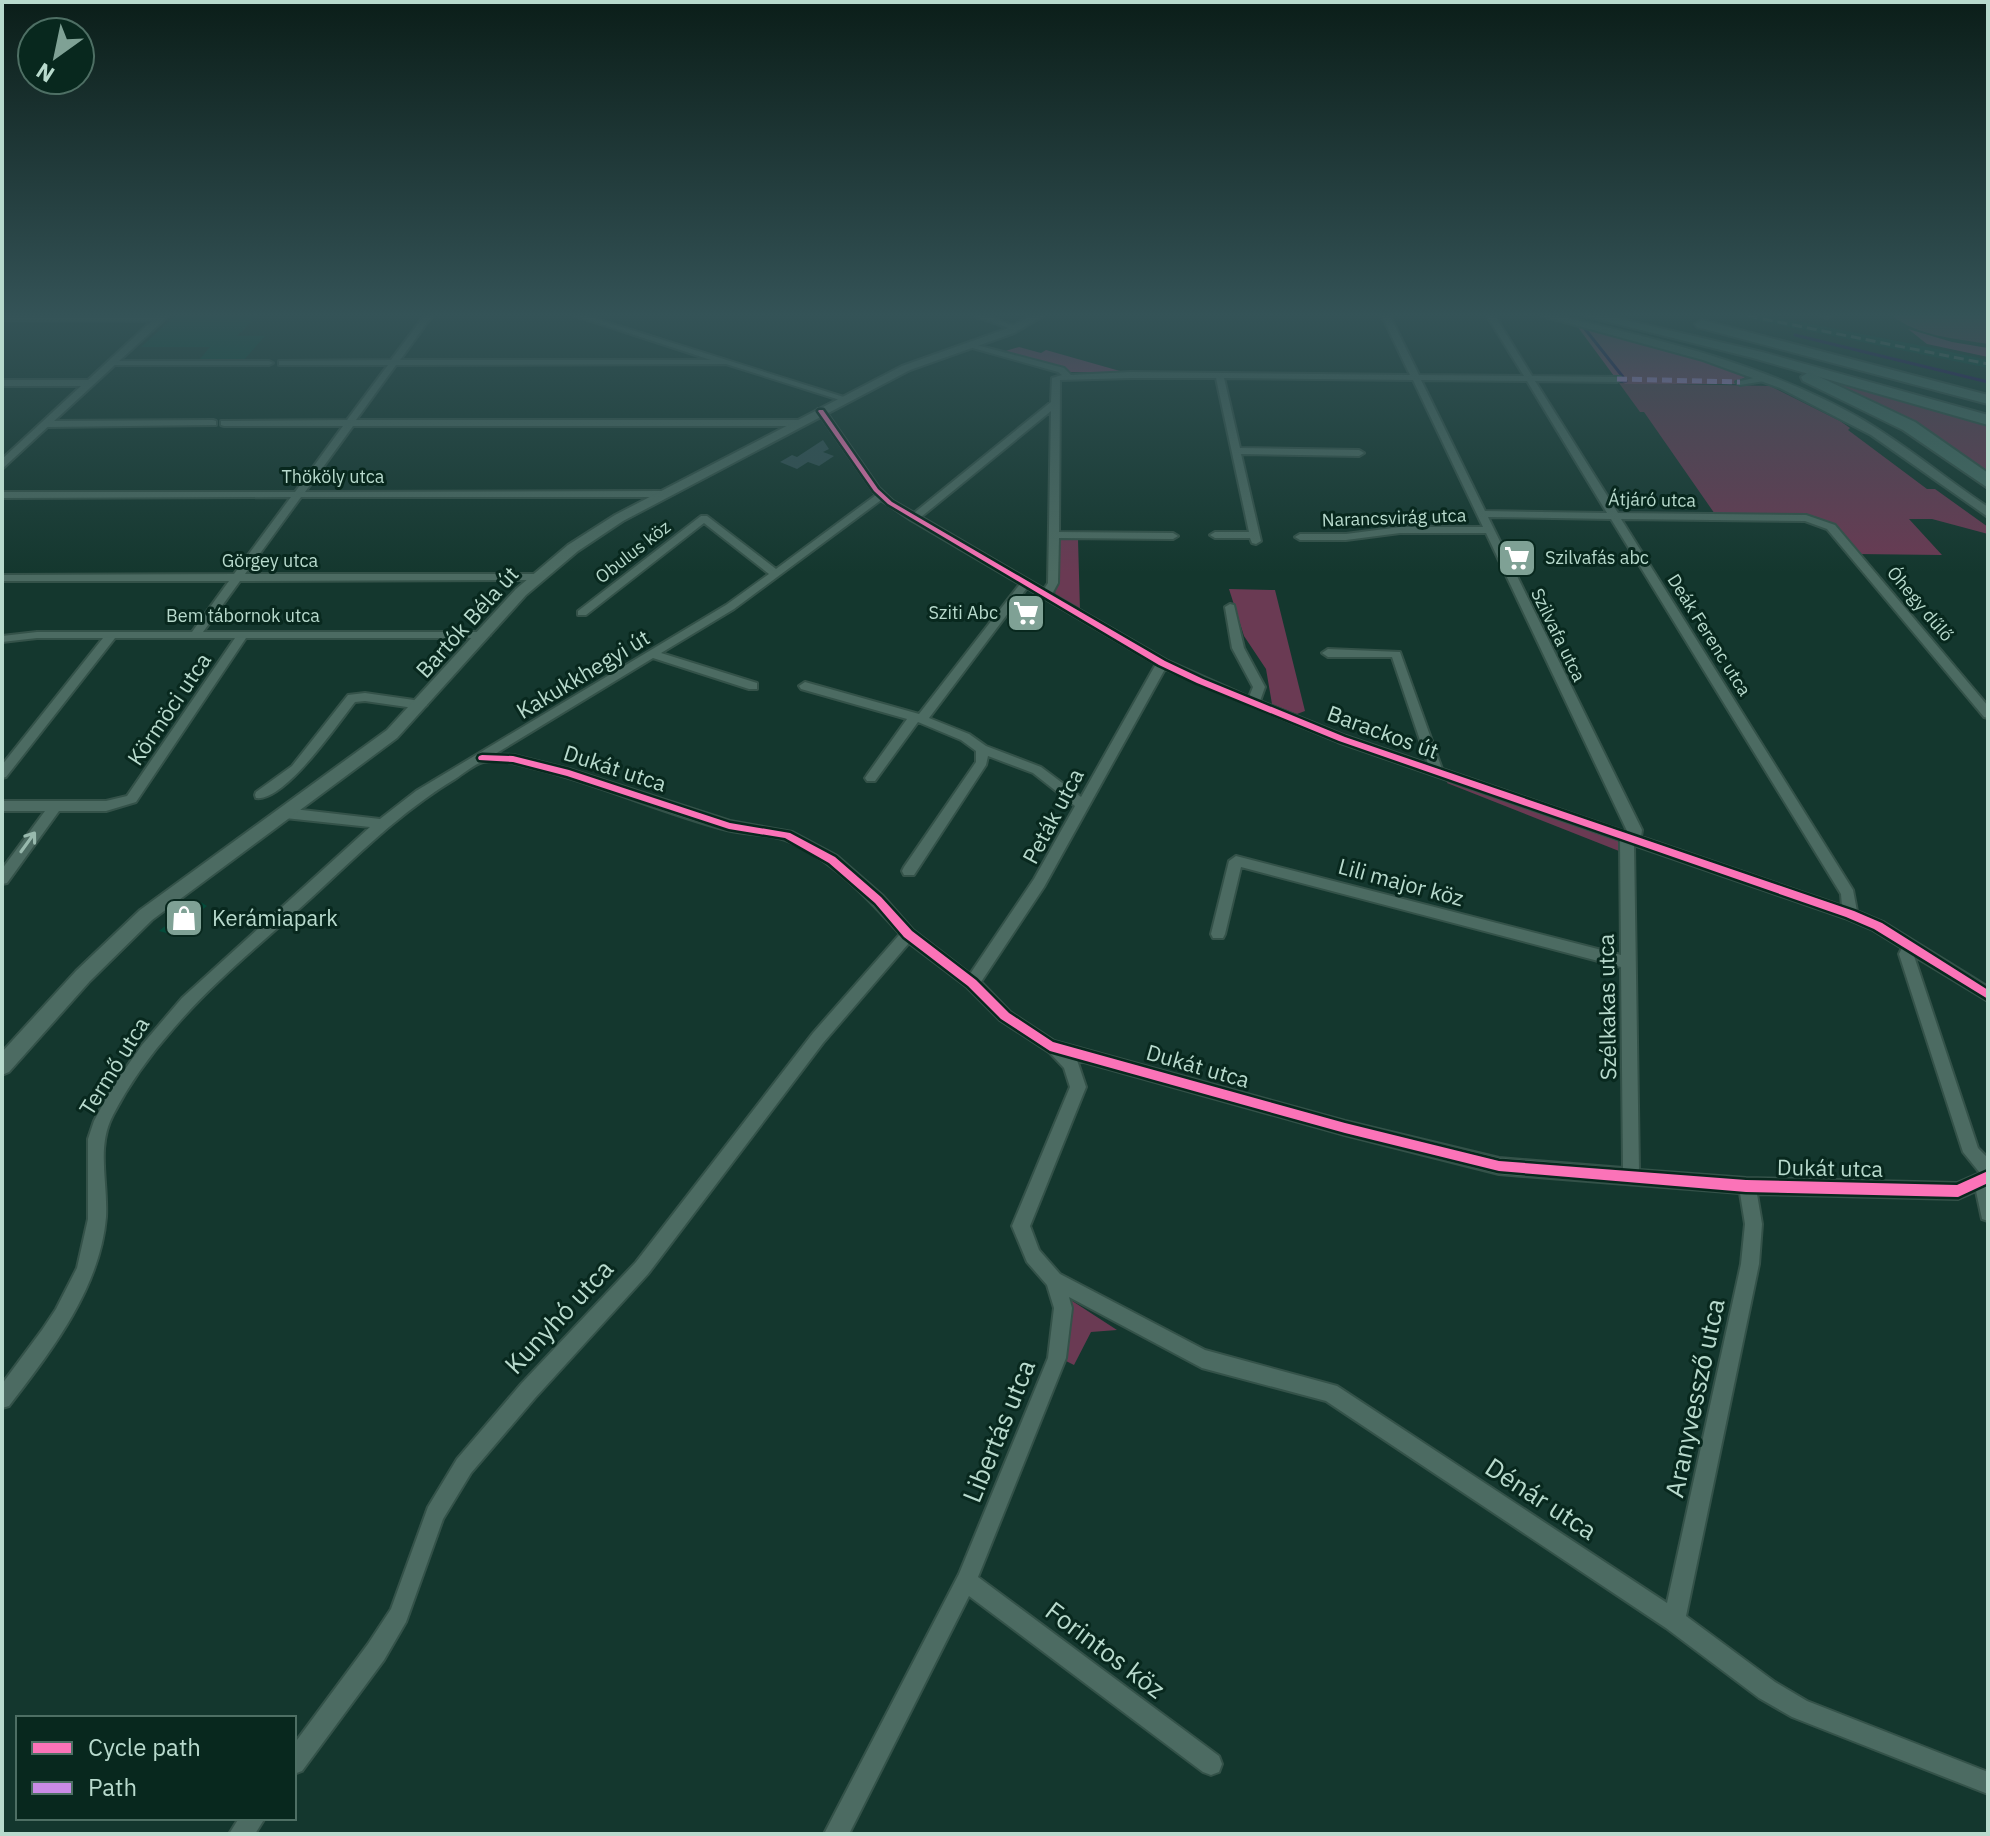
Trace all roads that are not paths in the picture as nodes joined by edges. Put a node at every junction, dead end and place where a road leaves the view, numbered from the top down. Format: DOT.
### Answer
graph roads {
  1 [pos="71,402"];
  2 [pos="365,402"];
  3 [pos="840,402"];
  4 [pos="1225,402"];
  5 [pos="1427,402"];
  6 [pos="1544,402"];
  7 [pos="1819,402"];
  8 [pos="1859,402"];
  9 [pos="1925,402"];
  10 [pos="1958,402"];
  11 [pos="1054,404"];
  12 [pos="1988,410"];
  13 [pos="821,411"];
  14 [pos="1988,420"];
  15 [pos="349,423"];
  16 [pos="800,423"];
  17 [pos="46,424"];
  18 [pos="1236,451"];
  19 [pos="1359,453"];
  20 [pos="4,461"];
  21 [pos="1988,482"];
  22 [pos="298,493"];
  23 [pos="663,494"];
  24 [pos="2,495"];
  25 [pos="881,496"];
  26 [pos="1988,513"];
  27 [pos="1482,514"];
  28 [pos="1614,515"];
  29 [pos="914,518"];
  30 [pos="1821,521"];
  31 [pos="1490,530"];
  32 [pos="1053,535"];
  33 [pos="1215,535"];
  34 [pos="1173,536"];
  35 [pos="1300,537"];
  36 [pos="776,574"];
  37 [pos="237,577"];
  38 [pos="538,577"];
  39 [pos="2,578"];
  40 [pos="1026,583"];
  41 [pos="1046,595"];
  42 [pos="1230,607"];
  43 [pos="582,613"];
  44 [pos="196,634"];
  45 [pos="112,635"];
  46 [pos="243,635"];
  47 [pos="484,635"];
  48 [pos="2,639"];
  49 [pos="1328,653"];
  50 [pos="654,655"];
  51 [pos="1162,663"];
  52 [pos="753,686"];
  53 [pos="805,686"];
  54 [pos="1253,703"];
  55 [pos="421,705"];
  56 [pos="1988,714"];
  57 [pos="919,718"];
  58 [pos="982,749"];
  59 [pos="482,758"];
  60 [pos="1437,773"];
  61 [pos="2,774"];
  62 [pos="871,778"];
  63 [pos="261,795"];
  64 [pos="1081,804"];
  65 [pos="2,806"];
  66 [pos="55,806"];
  67 [pos="285,813"];
  68 [pos="382,824"];
  69 [pos="1631,838"];
  70 [pos="909,871"];
  71 [pos="2,879"];
  72 [pos="1850,914"];
  73 [pos="908,934"];
  74 [pos="1218,934"];
  75 [pos="1910,946"];
  76 [pos="1628,963"];
  77 [pos="972,983"];
  78 [pos="1988,995"];
  79 [pos="1050,1046"];
  80 [pos="2,1066"];
  81 [pos="1986,1176"];
  82 [pos="1631,1177"];
  83 [pos="1746,1186"];
  84 [pos="1988,1213"];
  85 [pos="1054,1280"];
  86 [pos="2,1399"];
  87 [pos="966,1581"];
  88 [pos="1674,1620"];
  89 [pos="296,1760"];
  90 [pos="1211,1764"];
  91 [pos="1988,1783"];
  92 [pos="836,1834"];
  1 -- 17 [label="street"];
  2 -- 15 [label="street"];
  3 -- 13 [label="street, Bartók Béla út"];
  4 -- 18 [label="street"];
  5 -- 27 [label="street, Szilvafa utca"];
  6 -- 28 [label="street, Deák Ferenc utca"];
  7 -- 26 [label="street"];
  8 -- 21 [label="highway"];
  9 -- 14 [label="highway"];
  10 -- 12 [label="highway"];
  11 -- 29 [label="street"];
  11 -- 32 [label="street"];
  13 -- 16 [label="street, Bartók Béla út"];
  13 -- 25 [label="street, Barackos út"];
  15 -- 16 [label="street"];
  15 -- 17 [label="street"];
  15 -- 22 [label="street"];
  16 -- 23 [label="street, Bartók Béla út"];
  17 -- 20 [label="street"];
  18 -- 19 [label="street"];
  18 -- 33 [label="street"];
  22 -- 23 [label="street, Thököly utca"];
  22 -- 24 [label="street, Thököly utca"];
  22 -- 37 [label="street"];
  23 -- 38 [label="street, Bartók Béla út"];
  25 -- 29 [label="street, Barackos út"];
  25 -- 36 [label="street, Kakukkhegyi út"];
  27 -- 28 [label="street, Átjáró utca"];
  27 -- 31 [label="street, Szilvafa utca"];
  28 -- 30 [label="street, Átjáró utca"];
  28 -- 72 [label="street, Deák Ferenc utca"];
  29 -- 40 [label="street, Barackos út"];
  30 -- 56 [label="street, Óhegy dűlő"];
  31 -- 35 [label="street, Narancsvirág utca"];
  31 -- 69 [label="street, Szilvafa utca"];
  32 -- 34 [label="street"];
  32 -- 41 [label="street"];
  36 -- 43 [label="street, Obulus köz"];
  36 -- 50 [label="street, Kakukkhegyi út"];
  37 -- 38 [label="street, Görgey utca"];
  37 -- 39 [label="street, Görgey utca"];
  37 -- 44 [label="street"];
  38 -- 47 [label="street, Bartók Béla út"];
  40 -- 41 [label="street, Barackos út"];
  40 -- 57 [label="street"];
  41 -- 51 [label="street, Barackos út"];
  42 -- 54 [label="street"];
  44 -- 45 [label="street, Bem tábornok utca"];
  44 -- 46 [label="street, Bem tábornok utca"];
  45 -- 48 [label="street, Bem tábornok utca"];
  45 -- 61 [label="street"];
  46 -- 47 [label="street, Bem tábornok utca"];
  46 -- 66 [label="street, Körmöci utca"];
  47 -- 55 [label="street, Bartók Béla út"];
  49 -- 60 [label="street"];
  50 -- 52 [label="street"];
  50 -- 59 [label="street, Kakukkhegyi út"];
  51 -- 54 [label="street, Barackos út"];
  51 -- 64 [label="street, Peták utca"];
  53 -- 57 [label="street"];
  54 -- 60 [label="street, Barackos út"];
  55 -- 63 [label="street"];
  55 -- 67 [label="street, Bartók Béla út"];
  57 -- 58 [label="street"];
  57 -- 62 [label="street"];
  58 -- 64 [label="street"];
  58 -- 70 [label="street"];
  59 -- 68 [label="street, Kakukkhegyi út"];
  59 -- 73 [label="street, Dukát utca"];
  60 -- 69 [label="street, Barackos út"];
  64 -- 77 [label="street, Peták utca"];
  65 -- 66 [label="street"];
  71 -- 66 [label="street, one-way"];
  67 -- 68 [label="street"];
  67 -- 80 [label="street, Bartók Béla út"];
  68 -- 86 [label="street, Termő utca"];
  69 -- 72 [label="street, Barackos út"];
  69 -- 76 [label="street, Szélkakas utca"];
  72 -- 75 [label="street, Barackos út"];
  73 -- 77 [label="street, Dukát utca"];
  73 -- 89 [label="street, Kunyhó utca"];
  74 -- 76 [label="street, Lili major köz"];
  75 -- 78 [label="street, Barackos út"];
  75 -- 81 [label="street"];
  76 -- 82 [label="street, Szélkakas utca"];
  77 -- 79 [label="street, Dukát utca"];
  79 -- 82 [label="street, Dukát utca"];
  79 -- 85 [label="street, Libertás utca"];
  81 -- 83 [label="street, Dukát utca"];
  81 -- 84 [label="street"];
  82 -- 83 [label="street, Dukát utca"];
  83 -- 88 [label="street, Aranyvessző utca"];
  85 -- 87 [label="street, Libertás utca"];
  85 -- 88 [label="street, Dénár utca"];
  87 -- 90 [label="street, Forintos köz"];
  87 -- 92 [label="street, Libertás utca"];
  88 -- 91 [label="street, Dénár utca"];
}
